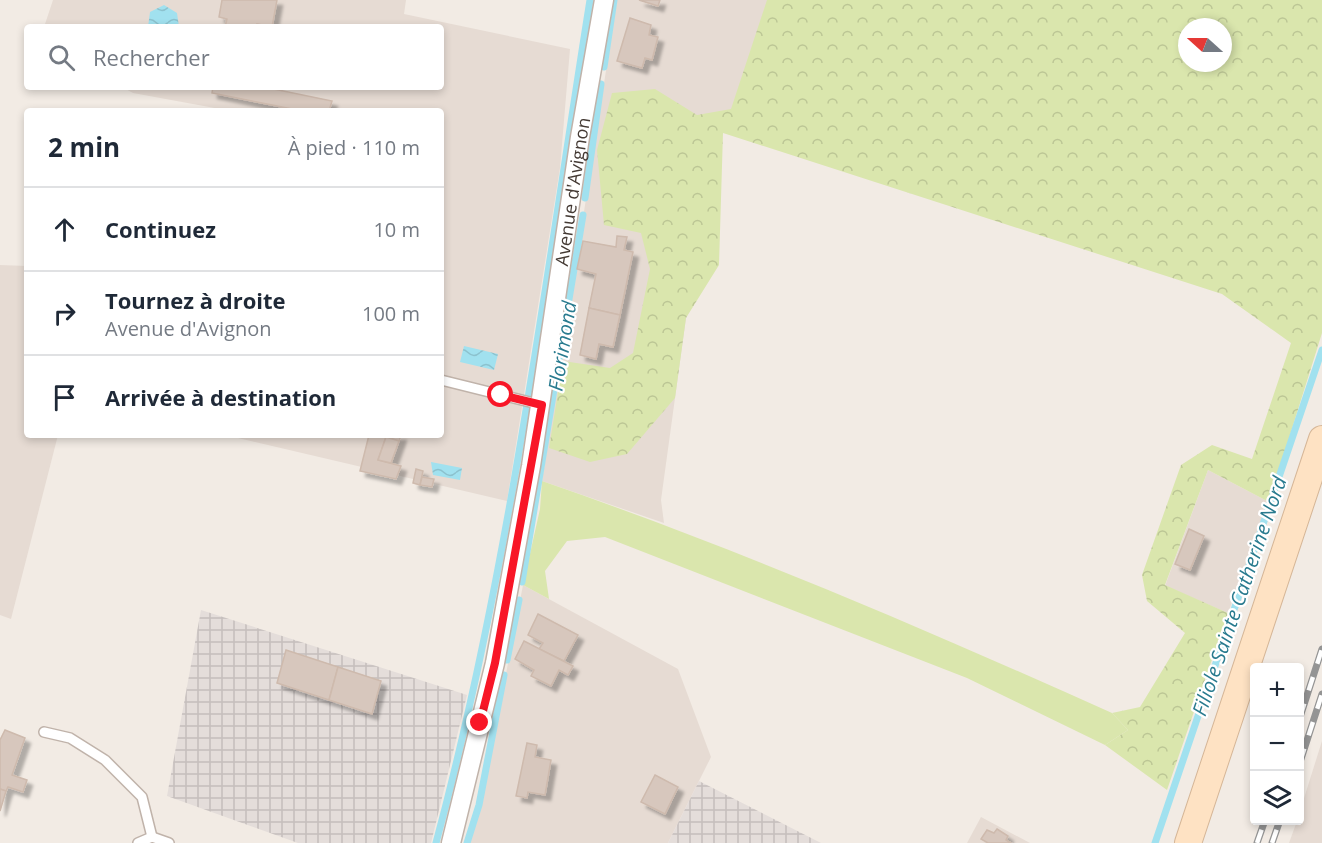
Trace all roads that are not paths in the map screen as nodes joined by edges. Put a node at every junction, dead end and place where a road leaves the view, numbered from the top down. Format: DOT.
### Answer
graph roads {
  1 [pos="604,0"];
  2 [pos="444,381"];
  3 [pos="542,405"];
  4 [pos="1322,439"];
  5 [pos="44,732"];
  6 [pos="152,837"];
  7 [pos="138,843"];
  8 [pos="169,843"];
  9 [pos="451,843"];
  10 [pos="1188,843"];
  1 -- 3 [label="street, Avenue d'Avignon"];
  2 -- 3 [label="lane"];
  3 -- 9 [label="street, Avenue d'Avignon"];
  4 -- 10 [label="main road"];
  5 -- 6 [label="lane"];
  6 -- 7 [label="lane"];
  6 -- 8 [label="lane"];
}
